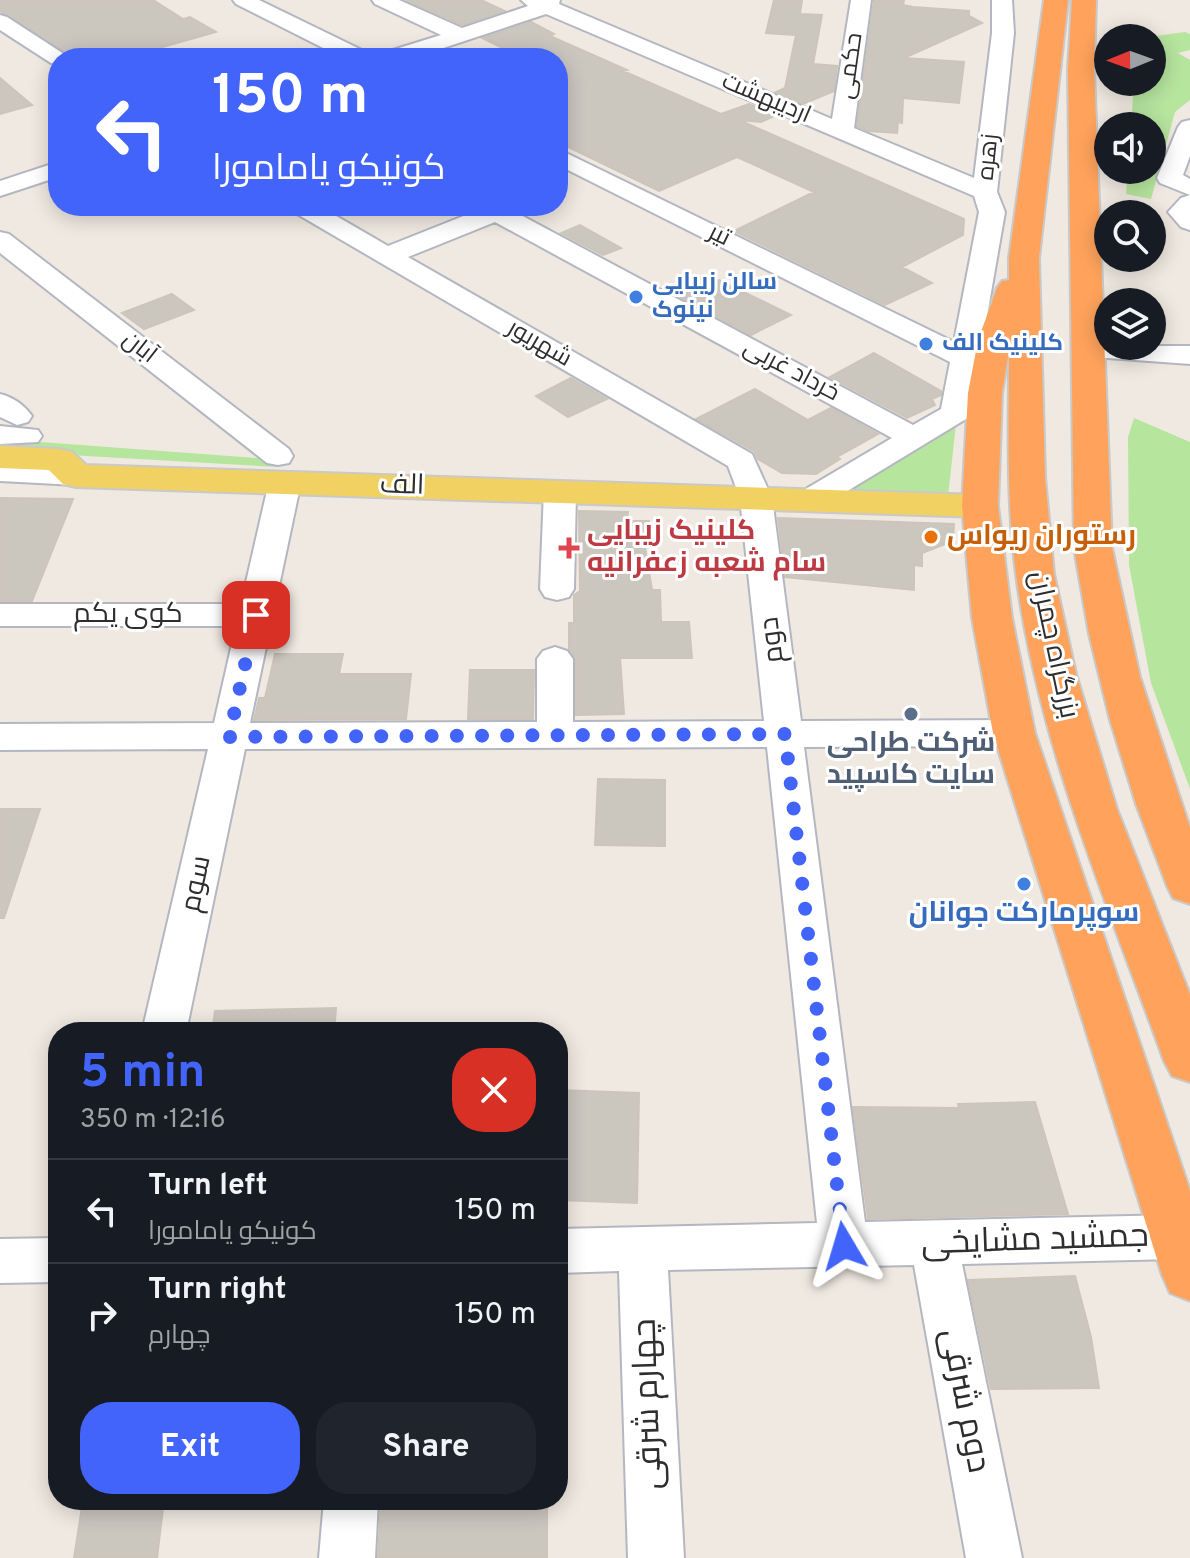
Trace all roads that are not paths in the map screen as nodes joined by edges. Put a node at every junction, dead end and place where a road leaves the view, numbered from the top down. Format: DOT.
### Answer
graph roads {
  1 [pos="243,0"];
  2 [pos="382,0"];
  3 [pos="861,0"];
  4 [pos="1002,0"];
  5 [pos="1039,0"];
  6 [pos="543,2"];
  7 [pos="1093,2"];
  8 [pos="0,21"];
  9 [pos="460,35"];
  10 [pos="340,48"];
  11 [pos="421,48"];
  12 [pos="48,51"];
  13 [pos="1065,68"];
  14 [pos="1190,127"];
  15 [pos="842,131"];
  16 [pos="568,161"];
  17 [pos="48,172"];
  18 [pos="593,174"];
  19 [pos="1180,183"];
  20 [pos="568,184"];
  21 [pos="1108,184"];
  22 [pos="0,189"];
  23 [pos="989,202"];
  24 [pos="1190,203"];
  25 [pos="318,216"];
  26 [pos="479,216"];
  27 [pos="512,216"];
  28 [pos="1190,222"];
  29 [pos="1026,236"];
  30 [pos="0,240"];
  31 [pos="386,256"];
  32 [pos="1089,345"];
  33 [pos="1190,355"];
  34 [pos="966,359"];
  35 [pos="1190,368"];
  36 [pos="9,429"];
  37 [pos="916,439"];
  38 [pos="282,469"];
  39 [pos="0,472"];
  40 [pos="76,476"];
  41 [pos="560,491"];
  42 [pos="756,498"];
  43 [pos="810,500"];
  44 [pos="980,506"];
  45 [pos="557,589"];
  46 [pos="0,615"];
  47 [pos="256,615"];
  48 [pos="555,659"];
  49 [pos="1014,733"];
  50 [pos="785,734"];
  51 [pos="555,735"];
  52 [pos="0,737"];
  53 [pos="229,737"];
  54 [pos="1190,886"];
  55 [pos="166,1022"];
  56 [pos="1188,1063"];
  57 [pos="934,1244"];
  58 [pos="844,1246"];
  59 [pos="643,1249"];
  60 [pos="568,1251"];
  61 [pos="1183,1256"];
  62 [pos="48,1260"];
  63 [pos="0,1261"];
  64 [pos="350,1510"];
  65 [pos="347,1558"];
  66 [pos="656,1558"];
  67 [pos="994,1558"];
  1 -- 10 [label="street"];
  2 -- 9 [label="street"];
  3 -- 15 [label="street, حکمی"];
  4 -- 23 [label="street, زهره"];
  5 -- 13 [label="highway"];
  5 -- 29 [label="highway"];
  6 -- 9 [label="street"];
  6 -- 15 [label="street, اردیبهشت"];
  7 -- 13 [label="highway"];
  8 -- 12 [label="street"];
  9 -- 11 [label="street"];
  13 -- 29 [label="highway, بزرگراه چمران"];
  13 -- 32 [label="highway, بزرگراه چمران"];
  14 -- 19 [label="street"];
  15 -- 23 [label="street, اردیبهشت"];
  16 -- 18 [label="street, تیر"];
  17 -- 22 [label="street"];
  18 -- 20 [label="street"];
  18 -- 34 [label="street, تیر"];
  21 -- 32 [label="highway"];
  23 -- 29 [label="highway"];
  23 -- 34 [label="street, زهره"];
  24 -- 28 [label="street"];
  25 -- 31 [label="street, شهریور"];
  26 -- 31 [label="street"];
  27 -- 37 [label="street, خرداد غربی"];
  29 -- 44 [label="highway"];
  29 -- 56 [label="highway, بزرگراه چمران"];
  30 -- 38 [label="street, آبان"];
  31 -- 42 [label="street, شهریور"];
  32 -- 33 [label="street"];
  32 -- 35 [label="street"];
  32 -- 54 [label="highway, بزرگراه چمران"];
  34 -- 37 [label="street"];
  36 -- 40 [label="main road, الف"];
  37 -- 43 [label="street"];
  38 -- 40 [label="main road, الف"];
  38 -- 41 [label="main road, الف"];
  38 -- 47 [label="street, سوم"];
  39 -- 40 [label="street"];
  41 -- 42 [label="main road, الف"];
  41 -- 45 [label="street"];
  42 -- 43 [label="main road, الف"];
  42 -- 50 [label="street, دوم"];
  43 -- 44 [label="main road, الف"];
  44 -- 49 [label="highway"];
  46 -- 47 [label="street, کوی یکم"];
  47 -- 53 [label="street, سوم"];
  48 -- 51 [label="street"];
  49 -- 50 [label="street"];
  49 -- 61 [label="highway"];
  50 -- 51 [label="street"];
  50 -- 58 [label="street, دوم"];
  51 -- 53 [label="street"];
  52 -- 53 [label="street"];
  53 -- 55 [label="street, سوم"];
  57 -- 58 [label="street, جمشید مشایخی"];
  57 -- 61 [label="street, جمشید مشایخی"];
  57 -- 67 [label="street, دوم شرقی"];
  58 -- 59 [label="street, جمشید مشایخی"];
  59 -- 60 [label="street, جمشید مشایخی"];
  59 -- 66 [label="street, چهارم شرقی"];
  62 -- 63 [label="street"];
  64 -- 65 [label="street"];
}
